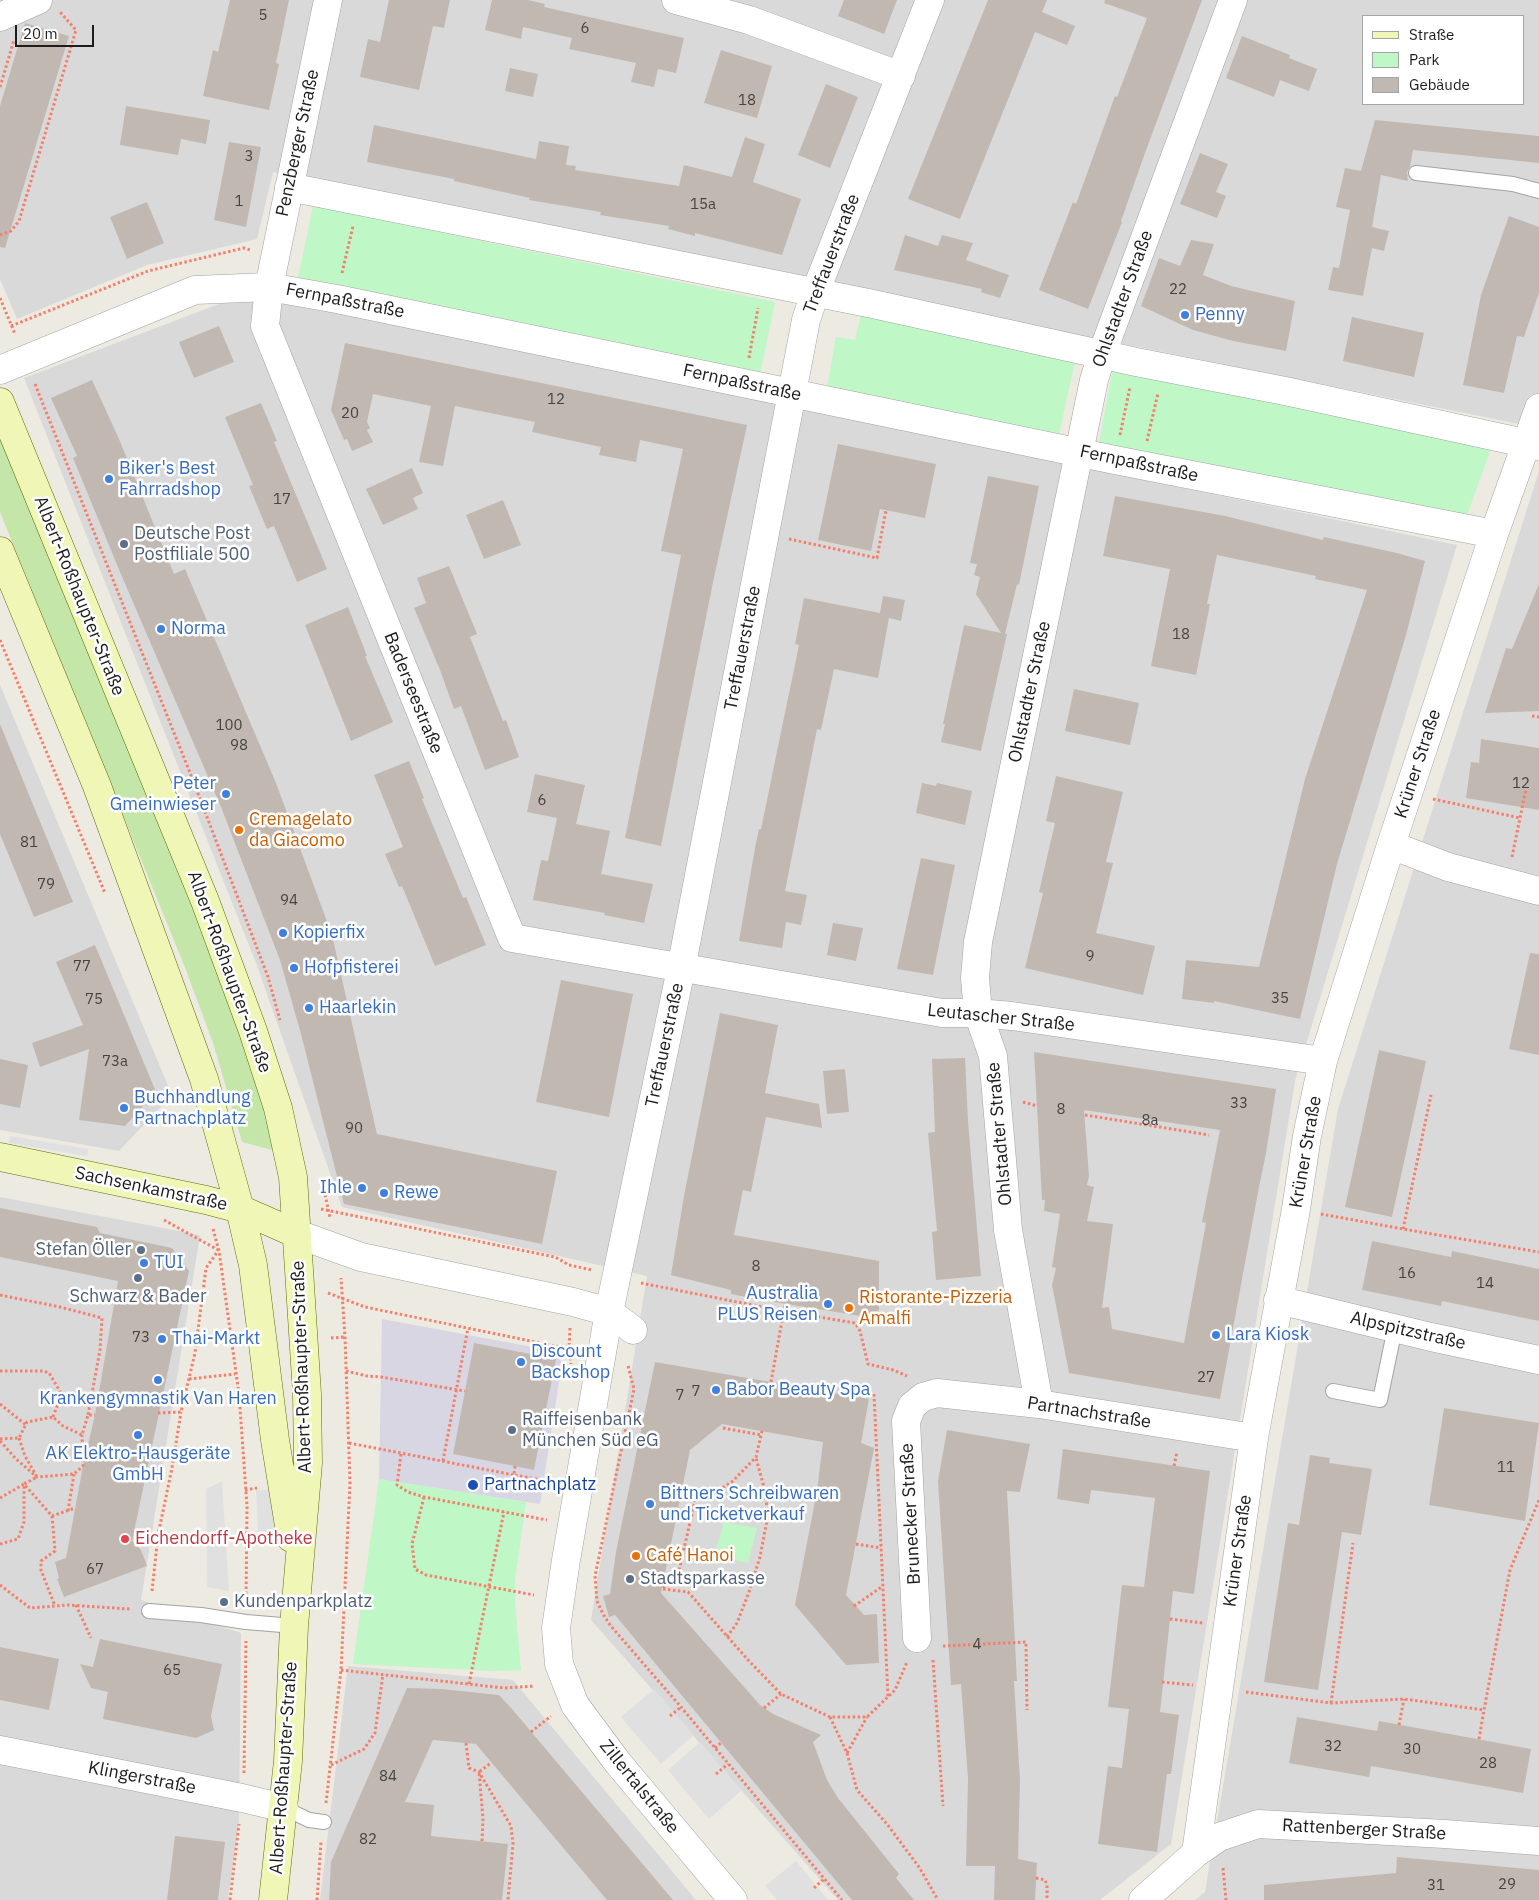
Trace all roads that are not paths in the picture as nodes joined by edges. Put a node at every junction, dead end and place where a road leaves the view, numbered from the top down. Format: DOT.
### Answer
graph roads {
  1 [pos="328,0"];
  2 [pos="676,0"];
  3 [pos="930,0"];
  4 [pos="1233,0"];
  5 [pos="901,76"];
  6 [pos="1416,173"];
  7 [pos="289,187"];
  8 [pos="1539,191"];
  9 [pos="269,287"];
  10 [pos="815,292"];
  11 [pos="1102,354"];
  12 [pos="12,365"];
  13 [pos="792,394"];
  14 [pos="0,402"];
  15 [pos="1539,408"];
  16 [pos="1533,445"];
  17 [pos="1080,452"];
  18 [pos="1494,534"];
  19 [pos="0,551"];
  20 [pos="1391,845"];
  21 [pos="1539,891"];
  22 [pos="681,969"];
  23 [pos="978,1013"];
  24 [pos="1323,1061"];
  25 [pos="0,1158"];
  26 [pos="240,1209"];
  27 [pos="298,1234"];
  28 [pos="1278,1300"];
  29 [pos="609,1312"];
  30 [pos="1395,1328"];
  31 [pos="633,1330"];
  32 [pos="1539,1360"];
  33 [pos="1333,1391"];
  34 [pos="923,1397"];
  35 [pos="1039,1404"];
  36 [pos="1254,1438"];
  37 [pos="298,1576"];
  38 [pos="149,1611"];
  39 [pos="294,1626"];
  40 [pos="930,1647"];
  41 [pos="0,1750"];
  42 [pos="284,1808"];
  43 [pos="324,1822"];
  44 [pos="1539,1841"];
  45 [pos="1196,1853"];
  46 [pos="274,1900"];
  47 [pos="733,1900"];
  48 [pos="1143,1900"];
  1 -- 7 [label="street, Penzberger Straße"];
  2 -- 5 [label="street"];
  3 -- 5 [label="street, Treffauerstraße"];
  4 -- 11 [label="street, Ohlstadter Straße"];
  5 -- 10 [label="street, Treffauerstraße"];
  6 -- 8 [label="lane"];
  7 -- 9 [label="street, Penzberger Straße"];
  7 -- 10 [label="street"];
  9 -- 12 [label="street, Fernpaßstraße"];
  9 -- 13 [label="street, Fernpaßstraße"];
  9 -- 22 [label="street, Baderseestraße"];
  10 -- 11 [label="street"];
  10 -- 13 [label="street, Treffauerstraße"];
  11 -- 16 [label="street"];
  11 -- 17 [label="street, Ohlstadter Straße"];
  13 -- 17 [label="street, Fernpaßstraße"];
  13 -- 22 [label="street, Treffauerstraße"];
  14 -- 27 [label="main road, Albert-Roßhaupter-Straße"];
  15 -- 16 [label="street, Krüner Straße"];
  16 -- 18 [label="street, Krüner Straße"];
  17 -- 18 [label="street, Fernpaßstraße"];
  17 -- 23 [label="street, Ohlstadter Straße"];
  18 -- 20 [label="street, Krüner Straße"];
  19 -- 26 [label="main road, Albert-Roßhaupter-Straße"];
  20 -- 21 [label="street"];
  20 -- 24 [label="street, Krüner Straße"];
  22 -- 23 [label="street, Leutascher Straße"];
  22 -- 29 [label="street, Treffauerstraße"];
  23 -- 24 [label="street, Leutascher Straße"];
  23 -- 35 [label="street, Ohlstadter Straße"];
  24 -- 28 [label="street, Krüner Straße"];
  25 -- 26 [label="main road, Sachsenkamstraße"];
  26 -- 27 [label="main road, Sachsenkamstraße"];
  26 -- 37 [label="main road, Albert-Roßhaupter-Straße"];
  27 -- 29 [label="street"];
  27 -- 37 [label="main road, Albert-Roßhaupter-Straße"];
  28 -- 30 [label="street, Alpspitzstraße"];
  28 -- 36 [label="street, Krüner Straße"];
  29 -- 31 [label="street"];
  29 -- 47 [label="street, Zillertalstraße"];
  30 -- 32 [label="street, Alpspitzstraße"];
  30 -- 33 [label="lane"];
  34 -- 35 [label="street, Partnachstraße"];
  34 -- 40 [label="street, Brunecker Straße"];
  35 -- 36 [label="street, Partnachstraße"];
  36 -- 45 [label="street, Krüner Straße"];
  37 -- 39 [label="main road, Albert-Roßhaupter-Straße"];
  38 -- 39 [label="lane"];
  39 -- 42 [label="main road, Albert-Roßhaupter-Straße"];
  41 -- 42 [label="street, Klingerstraße"];
  42 -- 43 [label="lane"];
  42 -- 46 [label="main road, Albert-Roßhaupter-Straße"];
  44 -- 45 [label="street, Rattenberger Straße"];
  45 -- 48 [label="street"];
}
